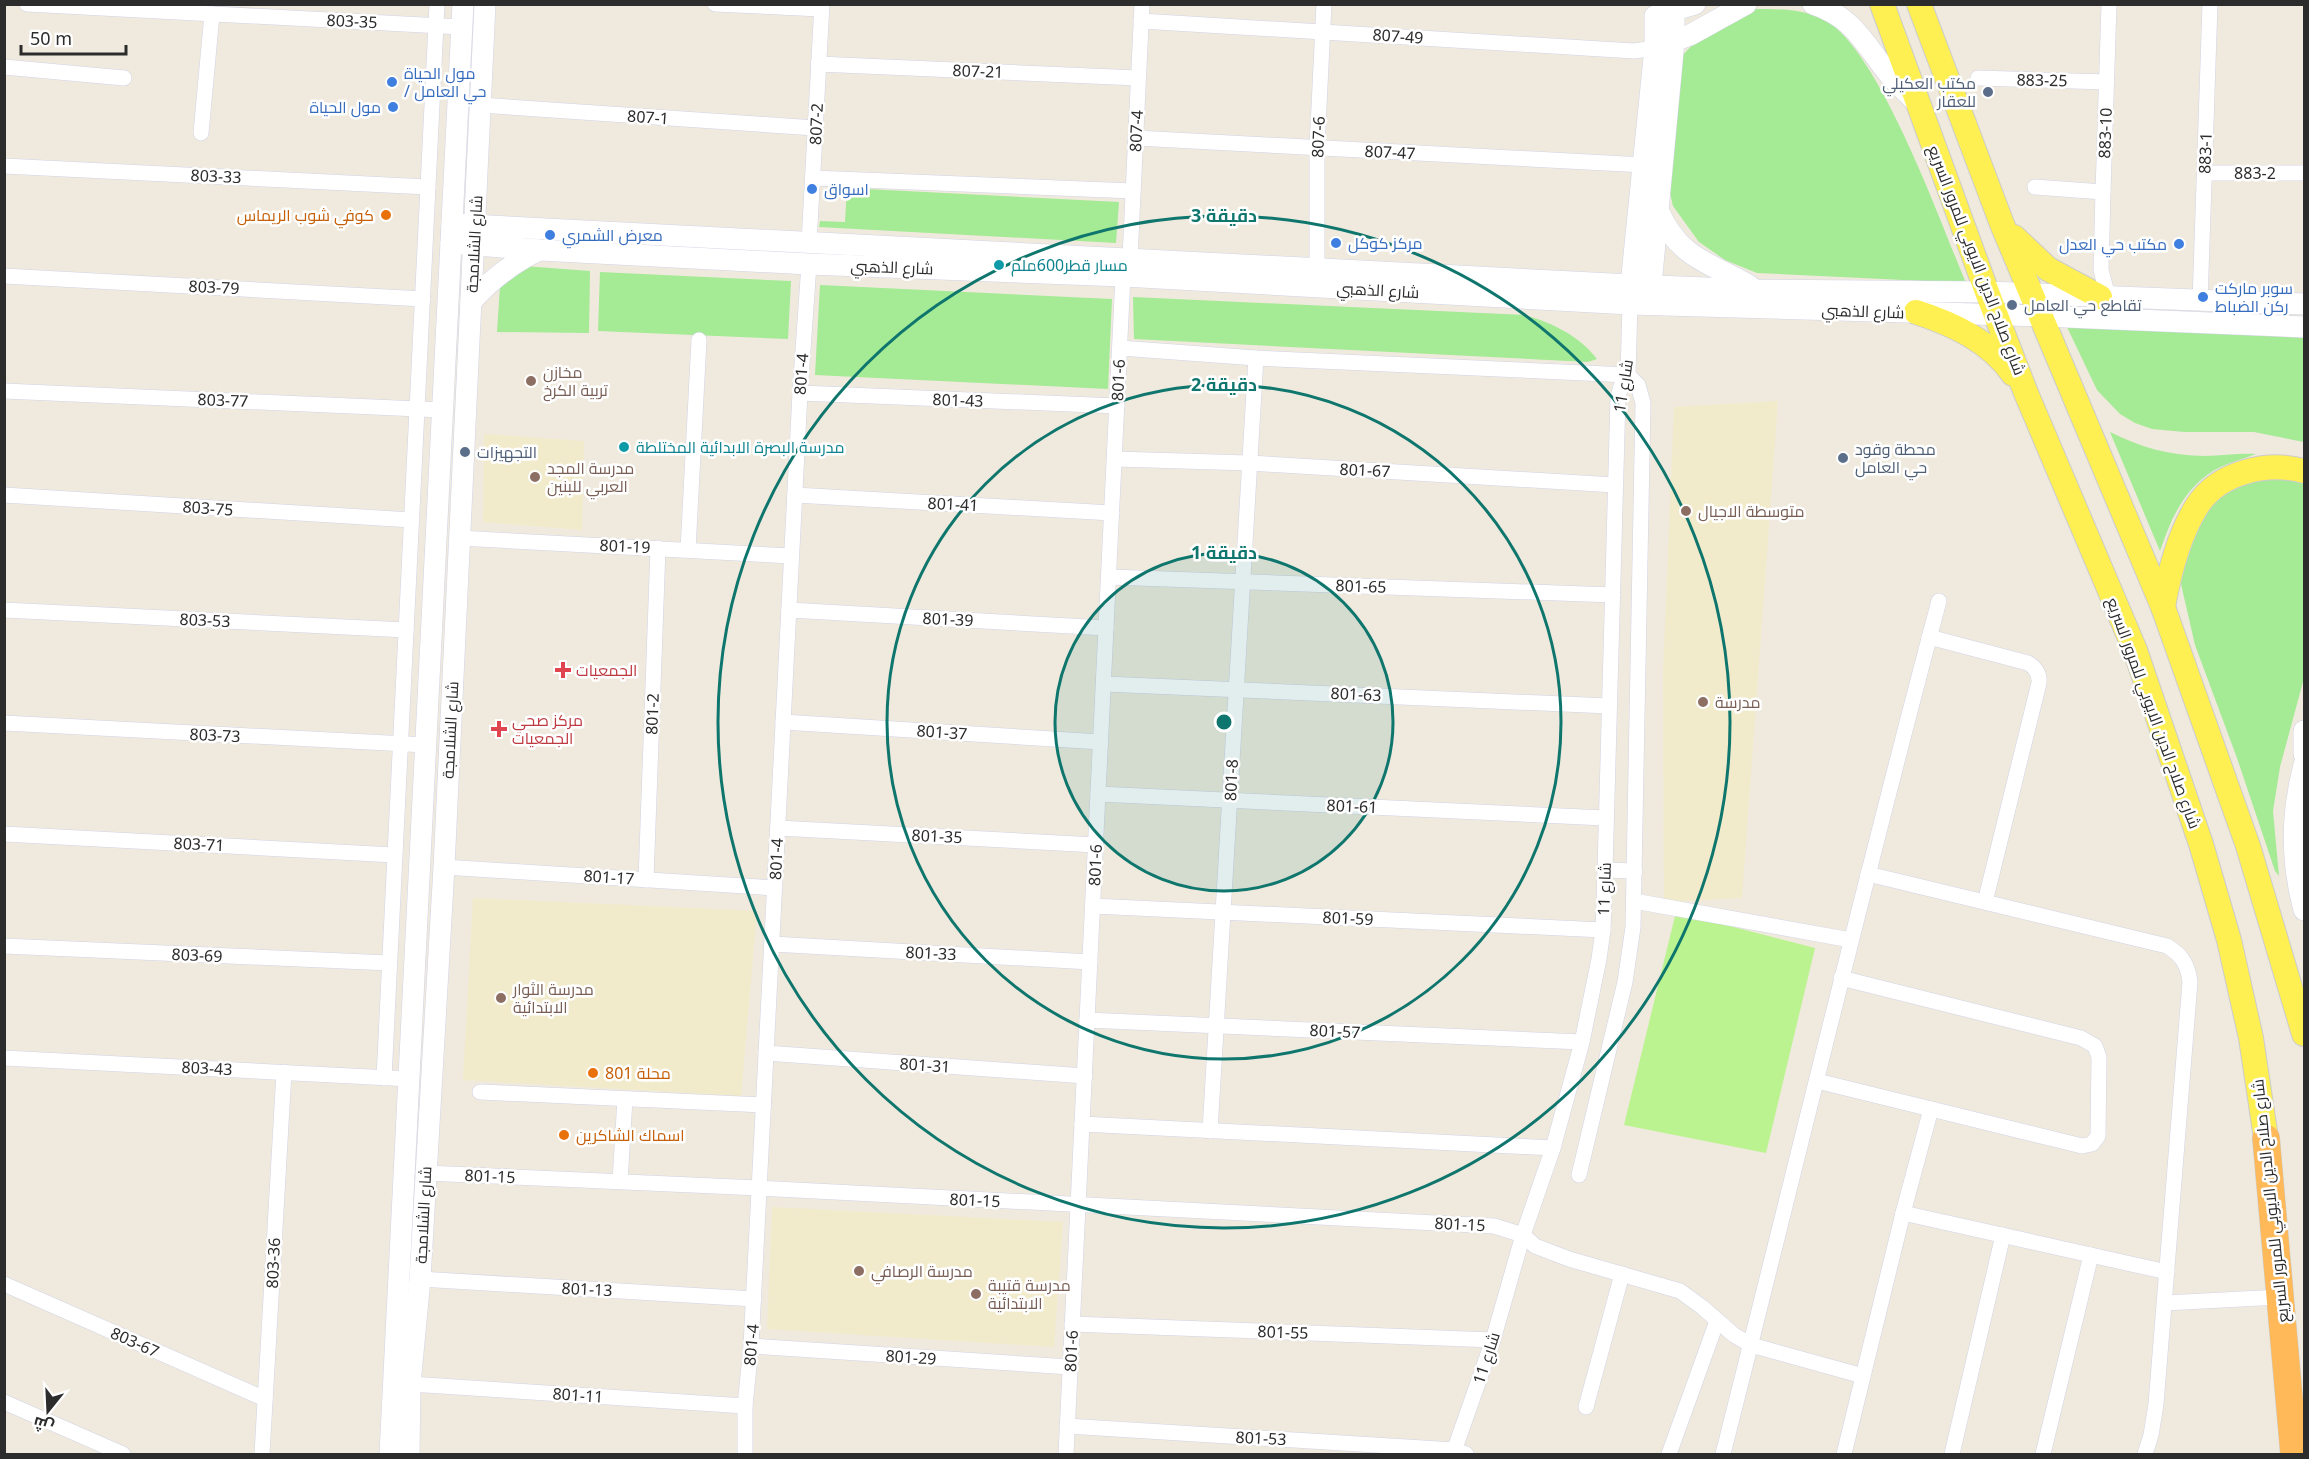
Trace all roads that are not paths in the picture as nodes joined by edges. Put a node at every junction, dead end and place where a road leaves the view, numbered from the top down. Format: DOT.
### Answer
graph roads {
  1 [pos="27,4"];
  2 [pos="437,4"];
  3 [pos="463,4"];
  4 [pos="484,4"];
  5 [pos="715,4"];
  6 [pos="1142,4"];
  7 [pos="1324,4"];
  8 [pos="1695,4"];
  9 [pos="1746,4"];
  10 [pos="1813,4"];
  11 [pos="1882,4"];
  12 [pos="1919,4"];
  13 [pos="2109,4"];
  14 [pos="2211,4"];
  15 [pos="821,7"];
  16 [pos="1664,9"];
  17 [pos="212,14"];
  18 [pos="1141,21"];
  19 [pos="436,25"];
  20 [pos="461,27"];
  21 [pos="1323,31"];
  22 [pos="1664,45"];
  23 [pos="818,64"];
  24 [pos="5,68"];
  25 [pos="124,78"];
  26 [pos="1138,78"];
  27 [pos="1978,78"];
  28 [pos="2107,82"];
  29 [pos="480,105"];
  30 [pos="1919,105"];
  31 [pos="815,128"];
  32 [pos="201,132"];
  33 [pos="1136,138"];
  34 [pos="1317,148"];
  35 [pos="1644,165"];
  36 [pos="4,166"];
  37 [pos="2205,173"];
  38 [pos="2304,173"];
  39 [pos="813,178"];
  40 [pos="428,187"];
  41 [pos="2035,187"];
  42 [pos="1133,191"];
  43 [pos="2103,192"];
  44 [pos="1659,210"];
  45 [pos="2002,224"];
  46 [pos="452,234"];
  47 [pos="474,235"];
  48 [pos="809,243"];
  49 [pos="540,250"];
  50 [pos="809,264"];
  51 [pos="1127,267"];
  52 [pos="1317,269"];
  53 [pos="4,276"];
  54 [pos="1755,290"];
  55 [pos="1638,291"];
  56 [pos="1987,292"];
  57 [pos="2104,297"];
  58 [pos="423,298"];
  59 [pos="471,302"];
  60 [pos="2200,302"];
  61 [pos="2304,304"];
  62 [pos="2037,305"];
  63 [pos="1916,312"];
  64 [pos="1996,315"];
  65 [pos="2304,327"];
  66 [pos="699,340"];
  67 [pos="1120,348"];
  68 [pos="1256,358"];
  69 [pos="1628,375"];
  70 [pos="4,391"];
  71 [pos="800,393"];
  72 [pos="2026,393"];
  73 [pos="1117,406"];
  74 [pos="417,408"];
  75 [pos="442,410"];
  76 [pos="1114,459"];
  77 [pos="1249,463"];
  78 [pos="2304,471"];
  79 [pos="1616,485"];
  80 [pos="4,495"];
  81 [pos="795,495"];
  82 [pos="1112,513"];
  83 [pos="412,520"];
  84 [pos="459,538"];
  85 [pos="658,548"];
  86 [pos="688,550"];
  87 [pos="792,556"];
  88 [pos="1109,577"];
  89 [pos="1242,581"];
  90 [pos="1613,596"];
  91 [pos="1939,601"];
  92 [pos="2163,607"];
  93 [pos="4,610"];
  94 [pos="789,610"];
  95 [pos="1106,628"];
  96 [pos="406,630"];
  97 [pos="1929,637"];
  98 [pos="1104,684"];
  99 [pos="1236,688"];
  100 [pos="1609,706"];
  101 [pos="783,722"];
  102 [pos="4,723"];
  103 [pos="2304,731"];
  104 [pos="1101,741"];
  105 [pos="400,745"];
  106 [pos="426,746"];
  107 [pos="2304,754"];
  108 [pos="2304,765"];
  109 [pos="1098,794"];
  110 [pos="1230,800"];
  111 [pos="1605,818"];
  112 [pos="778,828"];
  113 [pos="4,834"];
  114 [pos="1096,845"];
  115 [pos="394,855"];
  116 [pos="444,867"];
  117 [pos="1605,870"];
  118 [pos="1635,871"];
  119 [pos="1868,874"];
  120 [pos="646,880"];
  121 [pos="775,888"];
  122 [pos="1634,901"];
  123 [pos="1985,902"];
  124 [pos="1093,906"];
  125 [pos="2304,910"];
  126 [pos="1223,912"];
  127 [pos="1603,930"];
  128 [pos="1851,939"];
  129 [pos="772,944"];
  130 [pos="4,946"];
  131 [pos="1090,962"];
  132 [pos="389,963"];
  133 [pos="1842,978"];
  134 [pos="1087,1020"];
  135 [pos="1217,1026"];
  136 [pos="2304,1034"];
  137 [pos="1582,1042"];
  138 [pos="766,1053"];
  139 [pos="4,1058"];
  140 [pos="284,1072"];
  141 [pos="1084,1076"];
  142 [pos="384,1078"];
  143 [pos="410,1079"];
  144 [pos="1817,1082"];
  145 [pos="480,1092"];
  146 [pos="625,1099"];
  147 [pos="764,1105"];
  148 [pos="1931,1109"];
  149 [pos="1082,1124"];
  150 [pos="1210,1131"];
  151 [pos="2266,1138"];
  152 [pos="1553,1148"];
  153 [pos="426,1173"];
  154 [pos="1579,1175"];
  155 [pos="620,1182"];
  156 [pos="759,1188"];
  157 [pos="1078,1206"];
  158 [pos="1903,1213"];
  159 [pos="1523,1235"];
  160 [pos="2003,1235"];
  161 [pos="2091,1255"];
  162 [pos="2167,1272"];
  163 [pos="1622,1274"];
  164 [pos="420,1279"];
  165 [pos="4,1284"];
  166 [pos="2280,1297"];
  167 [pos="754,1299"];
  168 [pos="2165,1304"];
  169 [pos="1717,1321"];
  170 [pos="1072,1324"];
  171 [pos="1493,1340"];
  172 [pos="1751,1345"];
  173 [pos="751,1346"];
  174 [pos="2286,1362"];
  175 [pos="1070,1368"];
  176 [pos="1863,1376"];
  177 [pos="410,1384"];
  178 [pos="265,1399"];
  179 [pos="4,1402"];
  180 [pos="745,1406"];
  181 [pos="1586,1407"];
  182 [pos="1067,1426"];
  183 [pos="1458,1453"];
  184 [pos="123,1455"];
  185 [pos="262,1455"];
  186 [pos="390,1455"];
  187 [pos="409,1455"];
  188 [pos="745,1455"];
  189 [pos="1066,1455"];
  190 [pos="1669,1455"];
  191 [pos="1723,1455"];
  192 [pos="1844,1455"];
  193 [pos="1952,1455"];
  194 [pos="2043,1455"];
  195 [pos="2145,1455"];
  196 [pos="2276,1455"];
  197 [pos="2294,1455"];
  1 -- 17 [label="street, 803-35"];
  2 -- 19 [label="street"];
  3 -- 20 [label="street, شارع الشلامجة"];
  4 -- 29 [label="street, شارع الشلامجة"];
  5 -- 15 [label="street"];
  6 -- 18 [label="street, 807-4"];
  7 -- 21 [label="street, 807-6"];
  8 -- 16 [label="street"];
  9 -- 22 [label="street"];
  10 -- 30 [label="street"];
  11 -- 30 [label="main road, شارع صلاح الدين الايوبي للمرور السريع"];
  12 -- 45 [label="main road"];
  13 -- 28 [label="street, 883-10"];
  14 -- 37 [label="street, 883-1"];
  15 -- 23 [label="street, 807-2"];
  16 -- 22 [label="street, شارع 11"];
  17 -- 19 [label="street, 803-35"];
  17 -- 32 [label="street"];
  18 -- 21 [label="street, 807-49"];
  18 -- 26 [label="street, 807-4"];
  19 -- 20 [label="street, 803-35"];
  19 -- 40 [label="street"];
  20 -- 46 [label="street, شارع الشلامجة"];
  21 -- 22 [label="street, 807-49"];
  21 -- 34 [label="street, 807-6"];
  22 -- 35 [label="street, شارع 11"];
  22 -- 44 [label="street, شارع 11"];
  23 -- 26 [label="street, 807-21"];
  23 -- 31 [label="street, 807-2"];
  24 -- 25 [label="street"];
  26 -- 33 [label="street, 807-4"];
  27 -- 28 [label="street, 883-25"];
  28 -- 43 [label="street, 883-10"];
  29 -- 31 [label="street, 807-1"];
  29 -- 47 [label="street, شارع الشلامجة"];
  30 -- 56 [label="main road, شارع صلاح الدين الايوبي للمرور السريع"];
  31 -- 39 [label="street, 807-2"];
  33 -- 34 [label="street, 807-47"];
  33 -- 42 [label="street, 807-4"];
  34 -- 35 [label="street, 807-47"];
  34 -- 52 [label="street, 807-6"];
  35 -- 55 [label="street, شارع 11"];
  36 -- 40 [label="street, 803-33"];
  37 -- 38 [label="street, 883-2"];
  37 -- 60 [label="street, 883-1"];
  39 -- 42 [label="street"];
  39 -- 48 [label="street, 807-2"];
  40 -- 58 [label="street"];
  41 -- 43 [label="street"];
  42 -- 51 [label="street, 807-4"];
  43 -- 57 [label="street, 883-10"];
  44 -- 54 [label="street"];
  44 -- 55 [label="street, شارع 11"];
  45 -- 57 [label="main road"];
  45 -- 62 [label="main road"];
  46 -- 47 [label="street, شارع الذهبي"];
  46 -- 75 [label="street, شارع الشلامجة"];
  47 -- 48 [label="street, شارع الذهبي"];
  47 -- 49 [label="street, شارع الذهبي"];
  47 -- 59 [label="street, شارع الشلامجة"];
  48 -- 51 [label="street, شارع الذهبي"];
  49 -- 50 [label="street, شارع الذهبي"];
  49 -- 59 [label="street"];
  50 -- 51 [label="street, شارع الذهبي"];
  50 -- 71 [label="street, 801-4"];
  51 -- 52 [label="street, شارع الذهبي"];
  51 -- 55 [label="street, شارع الذهبي"];
  51 -- 67 [label="street, 801-6"];
  52 -- 55 [label="street, شارع الذهبي"];
  53 -- 58 [label="street, 803-79"];
  54 -- 55 [label="street, شارع الذهبي"];
  54 -- 56 [label="street, شارع الذهبي"];
  55 -- 63 [label="street, شارع الذهبي"];
  55 -- 69 [label="street, شارع 11"];
  56 -- 62 [label="street, شارع الذهبي"];
  56 -- 64 [label="main road, شارع صلاح الدين الايوبي للمرور السريع"];
  57 -- 60 [label="street, شارع الذهبي"];
  57 -- 62 [label="street, شارع الذهبي"];
  58 -- 74 [label="street"];
  59 -- 84 [label="street, شارع الشلامجة"];
  60 -- 61 [label="street, شارع الذهبي"];
  62 -- 64 [label="street, شارع الذهبي"];
  62 -- 65 [label="street, شارع الذهبي"];
  62 -- 92 [label="main road"];
  63 -- 64 [label="street, شارع الذهبي"];
  63 -- 72 [label="main road"];
  64 -- 72 [label="main road, شارع صلاح الدين الايوبي للمرور السريع"];
  66 -- 86 [label="street"];
  67 -- 68 [label="street"];
  67 -- 73 [label="street, 801-6"];
  68 -- 69 [label="street"];
  68 -- 77 [label="street, 801-8"];
  69 -- 79 [label="street, شارع 11"];
  69 -- 118 [label="street"];
  70 -- 74 [label="street, 803-77"];
  71 -- 73 [label="street, 801-43"];
  71 -- 81 [label="street, 801-4"];
  72 -- 151 [label="main road, شارع صلاح الدين الايوبي للمرور السريع"];
  73 -- 76 [label="street, 801-6"];
  74 -- 75 [label="street, 803-77"];
  74 -- 83 [label="street"];
  75 -- 106 [label="street, شارع الشلامجة"];
  76 -- 77 [label="street, 801-67"];
  76 -- 82 [label="street, 801-6"];
  77 -- 79 [label="street, 801-67"];
  77 -- 89 [label="street, 801-8"];
  78 -- 92 [label="main road"];
  79 -- 90 [label="street, شارع 11"];
  80 -- 83 [label="street, 803-75"];
  81 -- 82 [label="street, 801-41"];
  81 -- 87 [label="street, 801-4"];
  82 -- 88 [label="street, 801-6"];
  83 -- 96 [label="street"];
  84 -- 85 [label="street, 801-19"];
  84 -- 116 [label="street, شارع الشلامجة"];
  85 -- 86 [label="street, 801-19"];
  85 -- 120 [label="street, 801-2"];
  86 -- 87 [label="street, 801-19"];
  87 -- 94 [label="street, 801-4"];
  88 -- 89 [label="street, 801-65"];
  88 -- 95 [label="street, 801-6"];
  89 -- 90 [label="street, 801-65"];
  89 -- 99 [label="street, 801-8"];
  90 -- 100 [label="street, شارع 11"];
  91 -- 97 [label="street"];
  92 -- 136 [label="main road"];
  93 -- 96 [label="street, 803-53"];
  94 -- 95 [label="street, 801-39"];
  94 -- 101 [label="street, 801-4"];
  95 -- 98 [label="street, 801-6"];
  96 -- 105 [label="street"];
  97 -- 119 [label="street"];
  97 -- 123 [label="street"];
  98 -- 99 [label="street, 801-63"];
  98 -- 104 [label="street, 801-6"];
  99 -- 100 [label="street, 801-63"];
  99 -- 110 [label="street, 801-8"];
  100 -- 111 [label="street, شارع 11"];
  101 -- 104 [label="street, 801-37"];
  101 -- 112 [label="street, 801-4"];
  102 -- 105 [label="street, 803-73"];
  103 -- 107 [label="street"];
  104 -- 109 [label="street, 801-6"];
  105 -- 106 [label="street, 803-73"];
  105 -- 115 [label="street"];
  106 -- 143 [label="street, شارع الشلامجة"];
  108 -- 125 [label="street"];
  109 -- 110 [label="street, 801-61"];
  109 -- 114 [label="street, 801-6"];
  110 -- 111 [label="street, 801-61"];
  110 -- 126 [label="street, 801-8"];
  111 -- 117 [label="street, شارع 11"];
  112 -- 114 [label="street, 801-35"];
  112 -- 121 [label="street, 801-4"];
  113 -- 115 [label="street, 803-71"];
  114 -- 124 [label="street, 801-6"];
  115 -- 132 [label="street"];
  116 -- 120 [label="street, 801-17"];
  116 -- 153 [label="street, شارع الشلامجة"];
  117 -- 118 [label="street"];
  117 -- 127 [label="street, شارع 11"];
  118 -- 122 [label="street"];
  119 -- 123 [label="street"];
  119 -- 128 [label="street"];
  120 -- 121 [label="street, 801-17"];
  121 -- 129 [label="street, 801-4"];
  122 -- 128 [label="street"];
  122 -- 154 [label="street"];
  123 -- 162 [label="street"];
  124 -- 126 [label="street, 801-59"];
  124 -- 131 [label="street, 801-6"];
  126 -- 127 [label="street, 801-59"];
  126 -- 135 [label="street, 801-8"];
  127 -- 137 [label="street, شارع 11"];
  128 -- 133 [label="street"];
  129 -- 131 [label="street, 801-33"];
  129 -- 138 [label="street, 801-4"];
  130 -- 132 [label="street, 803-69"];
  131 -- 134 [label="street, 801-6"];
  132 -- 142 [label="street"];
  133 -- 144 [label="street"];
  133 -- 148 [label="street"];
  134 -- 135 [label="street, 801-57"];
  134 -- 141 [label="street, 801-6"];
  135 -- 137 [label="street, 801-57"];
  135 -- 150 [label="street, 801-8"];
  137 -- 152 [label="street, شارع 11"];
  138 -- 141 [label="street, 801-31"];
  138 -- 147 [label="street, 801-4"];
  139 -- 140 [label="street, 803-43"];
  140 -- 142 [label="street, 803-43"];
  140 -- 178 [label="street, 803-36"];
  141 -- 149 [label="street, 801-6"];
  142 -- 143 [label="street, 803-43"];
  143 -- 186 [label="street, شارع الشلامجة"];
  144 -- 148 [label="street"];
  144 -- 172 [label="street"];
  145 -- 146 [label="street"];
  146 -- 147 [label="street"];
  146 -- 155 [label="street"];
  147 -- 156 [label="street, 801-4"];
  148 -- 158 [label="street"];
  149 -- 150 [label="street"];
  149 -- 157 [label="street, 801-6"];
  150 -- 152 [label="street"];
  151 -- 166 [label="highway, شارع صلاح الدين الايوبي للمرور السريع"];
  152 -- 159 [label="street, شارع 11"];
  153 -- 155 [label="street, 801-15"];
  153 -- 164 [label="street, شارع الشلامجة"];
  155 -- 156 [label="street, 801-15"];
  156 -- 157 [label="street, 801-15"];
  156 -- 167 [label="street, 801-4"];
  157 -- 159 [label="street, 801-15"];
  157 -- 170 [label="street, 801-6"];
  158 -- 160 [label="street"];
  158 -- 176 [label="street"];
  159 -- 163 [label="street, 801-15"];
  159 -- 171 [label="street, شارع 11"];
  160 -- 161 [label="street"];
  160 -- 193 [label="street"];
  161 -- 162 [label="street"];
  161 -- 194 [label="street"];
  162 -- 168 [label="street"];
  163 -- 169 [label="street, 801-15"];
  163 -- 181 [label="street"];
  164 -- 167 [label="street, 801-13"];
  164 -- 177 [label="street, شارع الشلامجة"];
  165 -- 178 [label="street, 803-67"];
  166 -- 168 [label="street"];
  166 -- 174 [label="highway, شارع صلاح الدين الايوبي للمرور السريع"];
  167 -- 173 [label="street, 801-4"];
  168 -- 195 [label="street"];
  169 -- 172 [label="street, 801-15"];
  169 -- 190 [label="street"];
  170 -- 171 [label="street, 801-55"];
  170 -- 175 [label="street, 801-6"];
  171 -- 183 [label="street, شارع 11"];
  172 -- 176 [label="street, 801-15"];
  172 -- 191 [label="street"];
  173 -- 175 [label="street, 801-29"];
  173 -- 180 [label="street, 801-4"];
  174 -- 196 [label="highway"];
  174 -- 197 [label="highway, شارع صلاح الدين الايوبي للمرور السريع"];
  175 -- 182 [label="street, 801-6"];
  176 -- 192 [label="street"];
  177 -- 180 [label="street, 801-11"];
  177 -- 187 [label="street, شارع الشلامجة"];
  178 -- 185 [label="street, 803-36"];
  179 -- 184 [label="street"];
  180 -- 188 [label="street, 801-4"];
  182 -- 183 [label="street, 801-53"];
  182 -- 189 [label="street, 801-6"];
}
